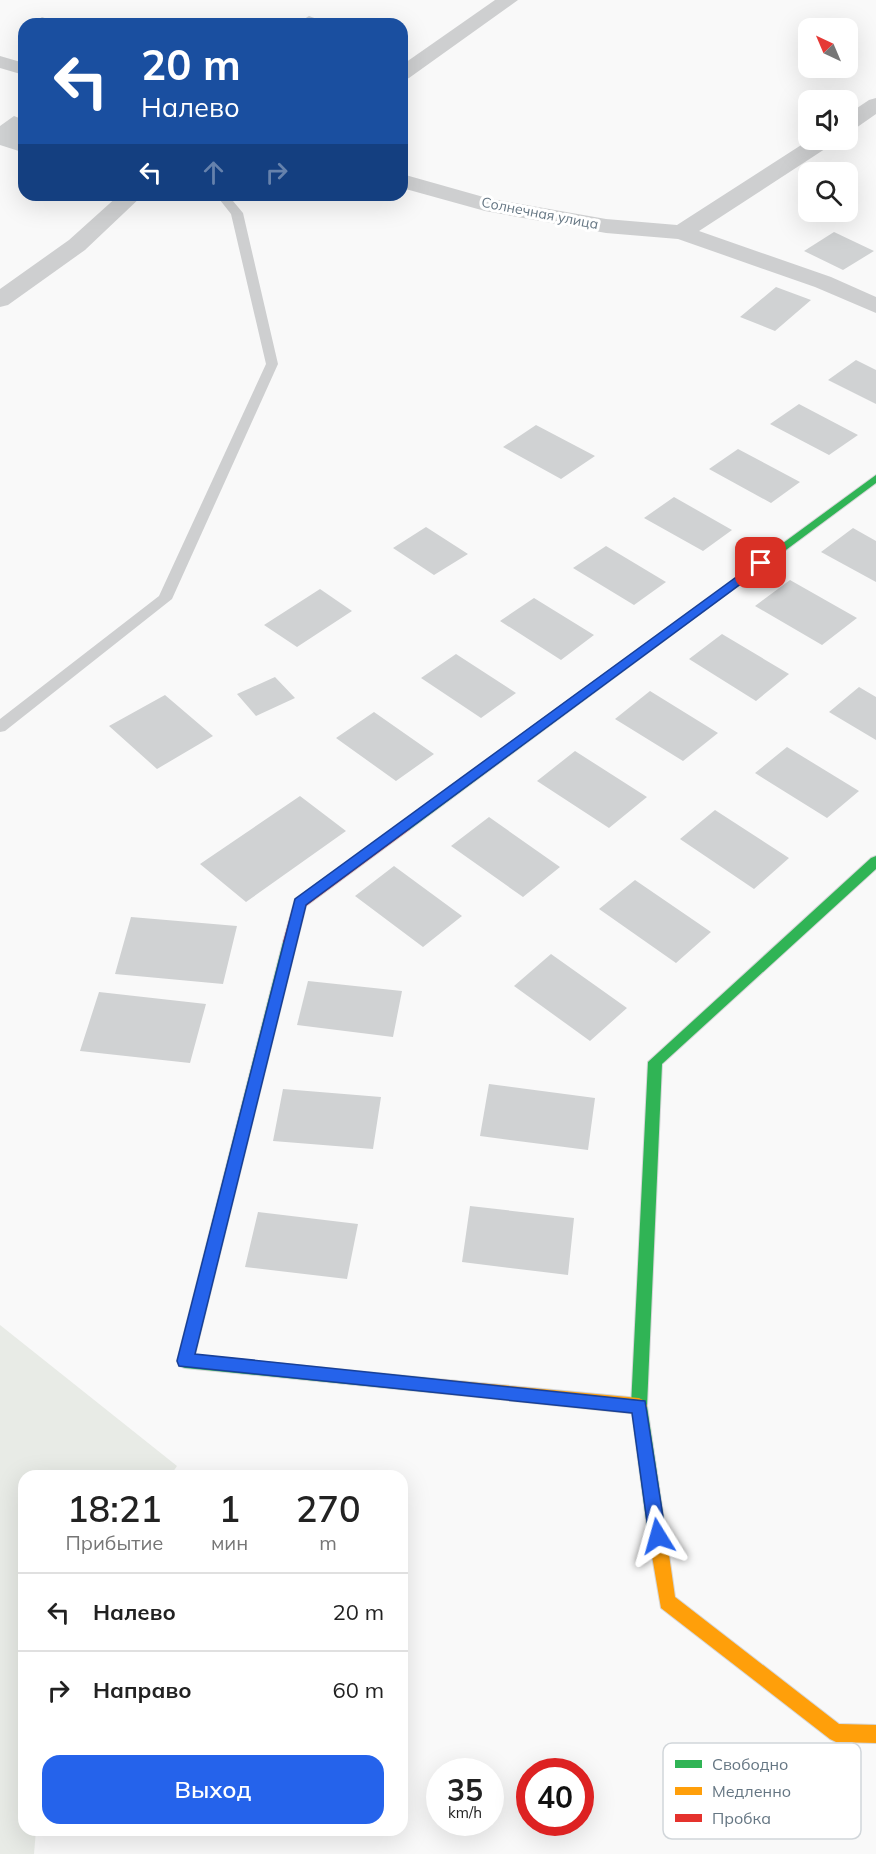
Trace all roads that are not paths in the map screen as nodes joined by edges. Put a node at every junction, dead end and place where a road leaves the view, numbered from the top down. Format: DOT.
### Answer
graph roads {
  1 [pos="508,0"];
  2 [pos="0,62"];
  3 [pos="18,67"];
  4 [pos="408,70"];
  5 [pos="876,104"];
  6 [pos="858,116"];
  7 [pos="807,150"];
  8 [pos="408,184"];
  9 [pos="125,201"];
  10 [pos="227,201"];
  11 [pos="681,232"];
  12 [pos="0,300"];
  13 [pos="876,306"];
  14 [pos="876,478"];
  15 [pos="0,727"];
  16 [pos="876,861"];
  17 [pos="639,1406"];
  18 [pos="876,1734"];
  1 -- 4 [label="street"];
  2 -- 3 [label="street"];
  5 -- 6 [label="street"];
  7 -- 11 [label="street"];
  8 -- 11 [label="street, Солнечная улица"];
  9 -- 12 [label="street"];
  10 -- 15 [label="lane"];
  11 -- 13 [label="street, Солнечная улица"];
  14 -- 17 [label="street"];
  16 -- 17 [label="street"];
  17 -- 18 [label="street"];
}
